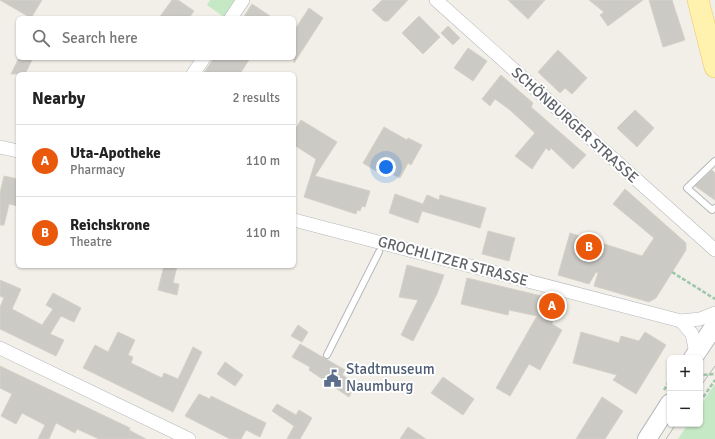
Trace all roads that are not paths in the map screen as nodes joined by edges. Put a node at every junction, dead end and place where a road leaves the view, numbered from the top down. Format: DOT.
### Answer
graph roads {
  1 [pos="243,0"];
  2 [pos="436,0"];
  3 [pos="698,0"];
  4 [pos="232,16"];
  5 [pos="203,60"];
  6 [pos="715,67"];
  7 [pos="194,72"];
  8 [pos="0,147"];
  9 [pos="16,151"];
  10 [pos="715,160"];
  11 [pos="715,208"];
  12 [pos="296,221"];
  13 [pos="715,250"];
  14 [pos="379,252"];
  15 [pos="713,318"];
  16 [pos="681,320"];
  17 [pos="715,344"];
  18 [pos="0,348"];
  19 [pos="327,355"];
  20 [pos="696,355"];
  21 [pos="697,355"];
  22 [pos="700,355"];
  23 [pos="667,408"];
  24 [pos="189,439"];
  25 [pos="647,439"];
  1 -- 4 [label="street"];
  2 -- 13 [label="street, SCHÖNBURGER STRASSE"];
  3 -- 6 [label="main road"];
  5 -- 7 [label="street"];
  8 -- 9 [label="street"];
  10 -- 11 [label="lane"];
  12 -- 16 [label="street, GROCHLITZER STRASSE"];
  14 -- 19 [label="lane"];
  15 -- 16 [label="street, GROCHLITZER STRASSE"];
  15 -- 21 [label="main road"];
  16 -- 20 [label="street"];
  17 -- 22 [label="main road"];
  18 -- 24 [label="street"];
  23 -- 25 [label="main road"];
}
